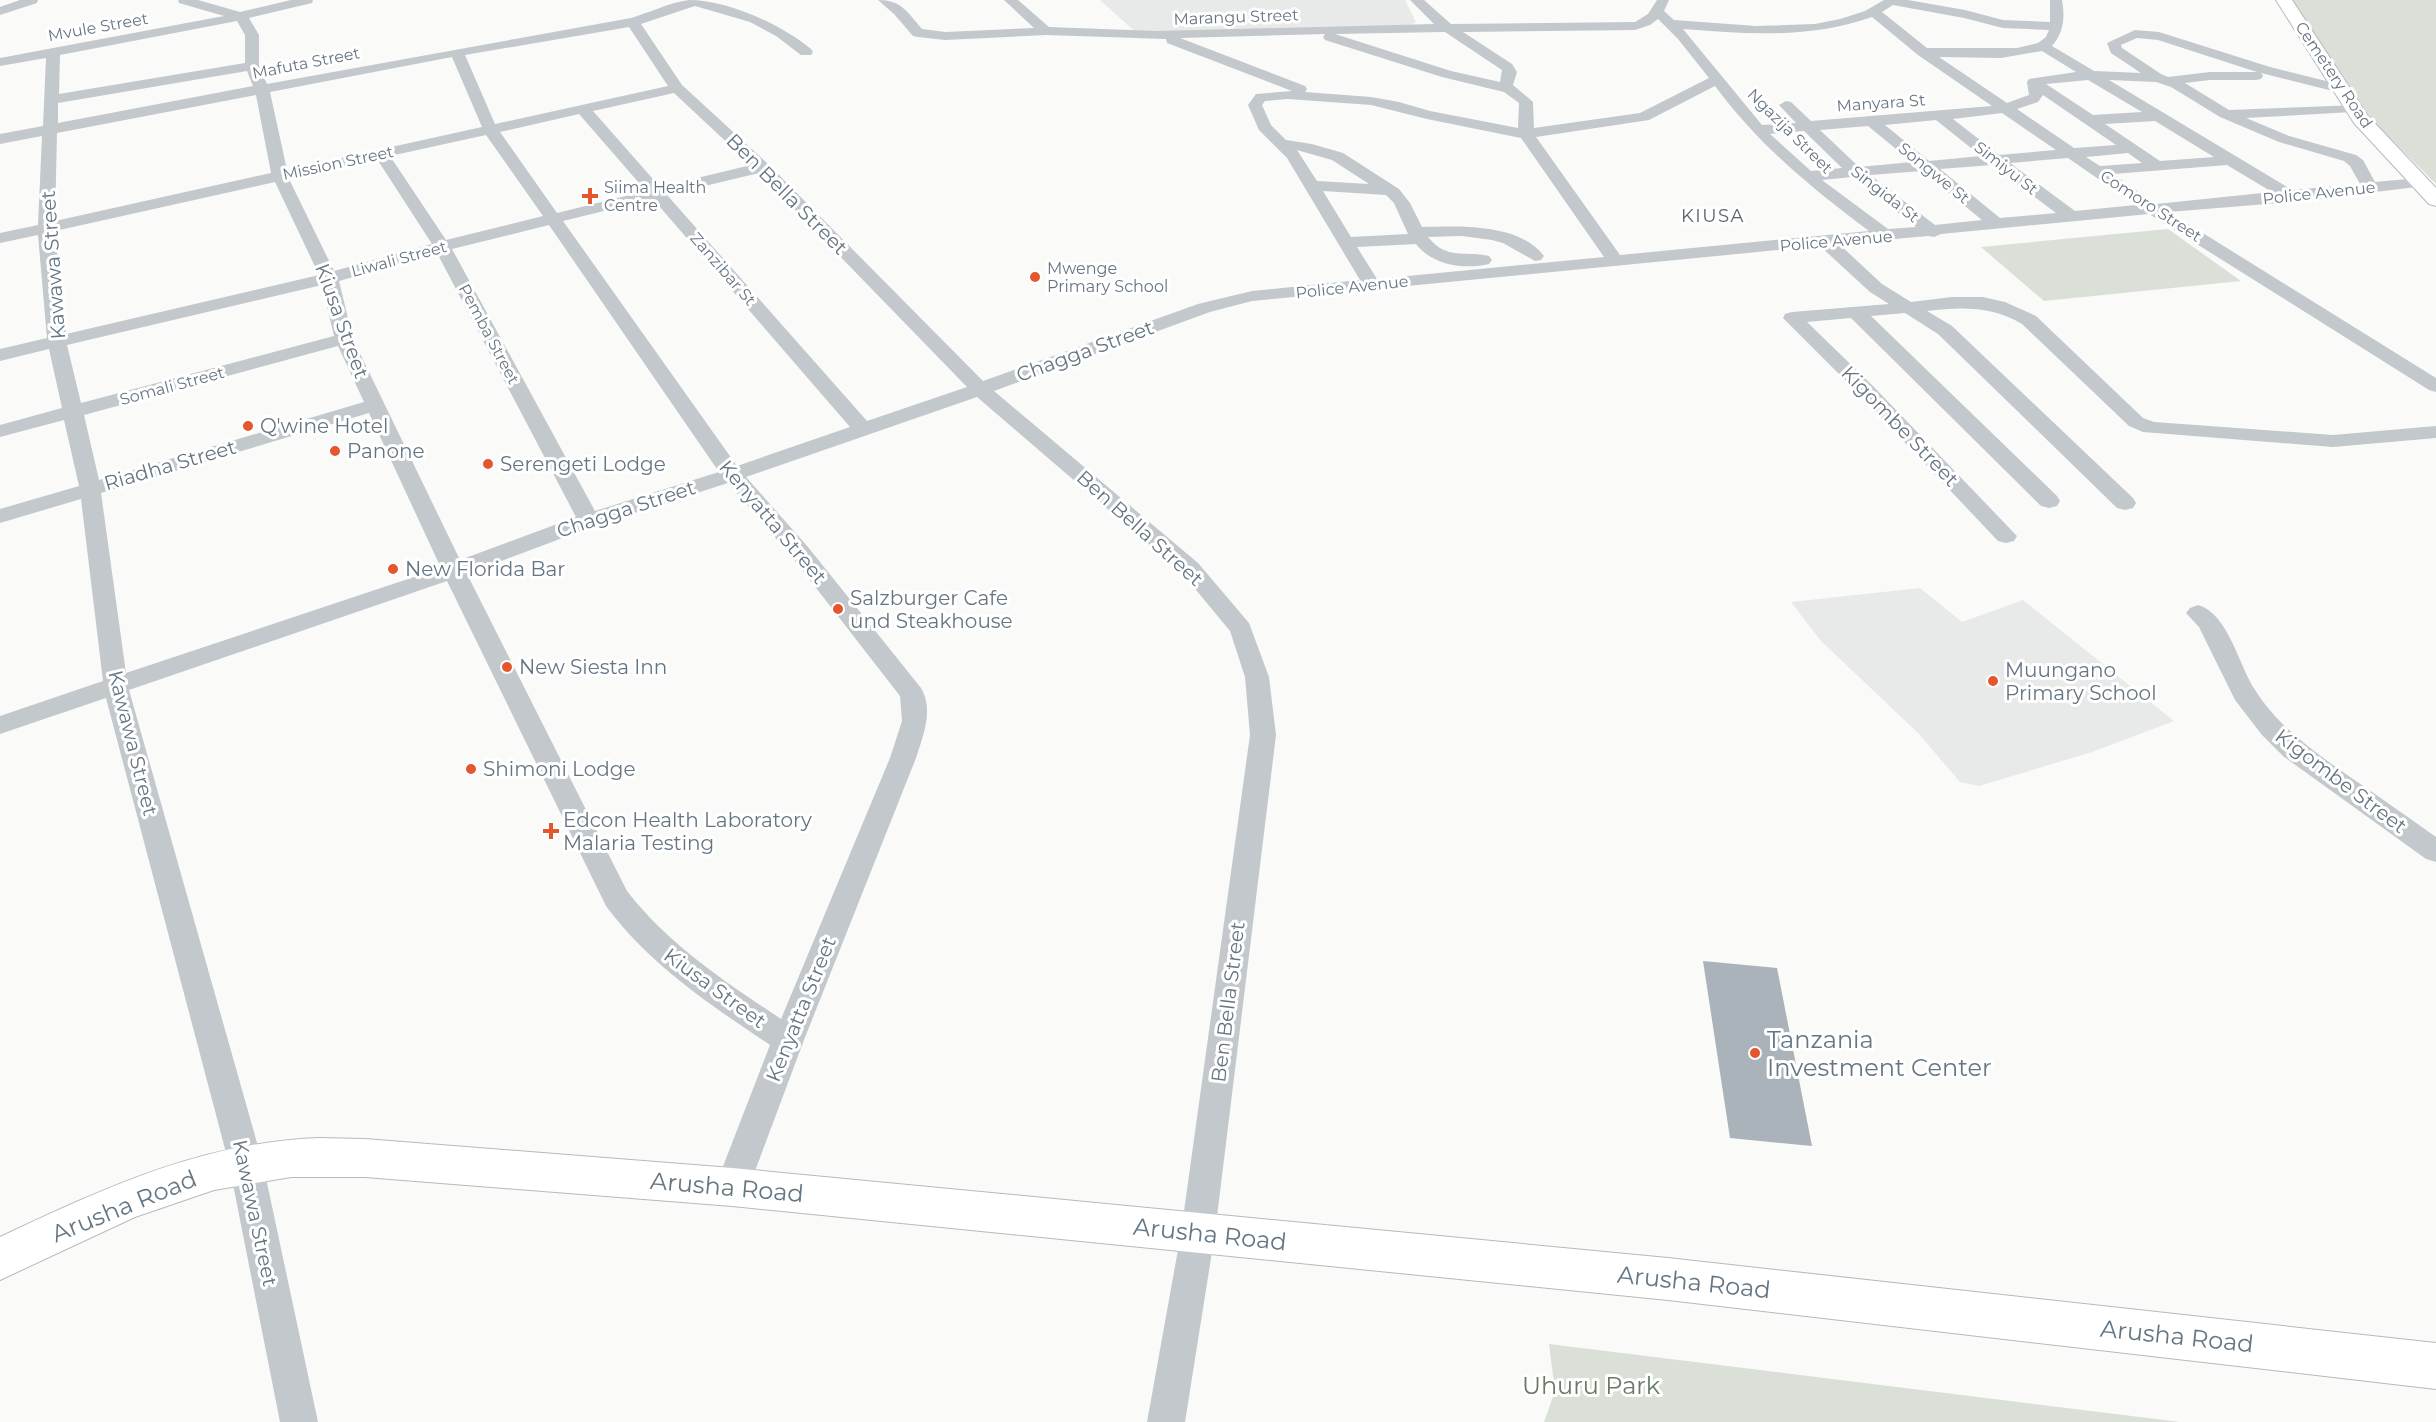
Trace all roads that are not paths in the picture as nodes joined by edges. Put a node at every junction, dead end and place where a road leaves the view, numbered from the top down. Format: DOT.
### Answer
graph roads {
  1 [pos="32,0"];
  2 [pos="184,0"];
  3 [pos="307,0"];
  4 [pos="884,0"];
  5 [pos="1011,0"];
  6 [pos="1416,0"];
  7 [pos="1892,0"];
  8 [pos="2056,0"];
  9 [pos="2284,0"];
  10 [pos="698,1"];
  11 [pos="1660,6"];
  12 [pos="0,11"];
  13 [pos="1874,13"];
  14 [pos="1431,15"];
  15 [pos="242,17"];
  16 [pos="626,23"];
  17 [pos="1672,24"];
  18 [pos="2056,26"];
  19 [pos="1410,28"];
  20 [pos="1448,28"];
  21 [pos="1046,31"];
  22 [pos="1312,31"];
  23 [pos="1157,35"];
  24 [pos="2043,46"];
  25 [pos="457,52"];
  26 [pos="806,52"];
  27 [pos="1923,52"];
  28 [pos="53,53"];
  29 [pos="0,62"];
  30 [pos="252,66"];
  31 [pos="2092,75"];
  32 [pos="2162,79"];
  33 [pos="2300,79"];
  34 [pos="1717,80"];
  35 [pos="2034,82"];
  36 [pos="677,88"];
  37 [pos="1507,88"];
  38 [pos="2341,89"];
  39 [pos="262,90"];
  40 [pos="1318,97"];
  41 [pos="50,100"];
  42 [pos="1786,105"];
  43 [pos="2006,108"];
  44 [pos="2353,108"];
  45 [pos="583,109"];
  46 [pos="2225,114"];
  47 [pos="1940,116"];
  48 [pos="2158,116"];
  49 [pos="2091,120"];
  50 [pos="1871,121"];
  51 [pos="1807,126"];
  52 [pos="50,129"];
  53 [pos="490,129"];
  54 [pos="1758,130"];
  55 [pos="1526,134"];
  56 [pos="0,139"];
  57 [pos="1282,144"];
  58 [pos="2131,148"];
  59 [pos="2072,153"];
  60 [pos="381,154"];
  61 [pos="1993,158"];
  62 [pos="2229,160"];
  63 [pos="1923,165"];
  64 [pos="2157,166"];
  65 [pos="762,167"];
  66 [pos="1854,171"];
  67 [pos="2097,171"];
  68 [pos="280,176"];
  69 [pos="1808,176"];
  70 [pos="2419,183"];
  71 [pos="1311,186"];
  72 [pos="2370,188"];
  73 [pos="1385,189"];
  74 [pos="657,193"];
  75 [pos="2291,197"];
  76 [pos="2436,200"];
  77 [pos="2154,210"];
  78 [pos="2074,218"];
  79 [pos="552,221"];
  80 [pos="1998,225"];
  81 [pos="46,228"];
  82 [pos="1934,232"];
  83 [pos="1417,236"];
  84 [pos="1886,236"];
  85 [pos="0,238"];
  86 [pos="1347,242"];
  87 [pos="1826,242"];
  88 [pos="442,246"];
  89 [pos="1611,254"];
  90 [pos="1535,256"];
  91 [pos="328,278"];
  92 [pos="1372,285"];
  93 [pos="1252,296"];
  94 [pos="1909,308"];
  95 [pos="1856,312"];
  96 [pos="344,339"];
  97 [pos="57,342"];
  98 [pos="0,355"];
  99 [pos="2436,386"];
  100 [pos="981,389"];
  101 [pos="375,405"];
  102 [pos="74,412"];
  103 [pos="863,429"];
  104 [pos="0,431"];
  105 [pos="2436,432"];
  106 [pos="732,475"];
  107 [pos="90,488"];
  108 [pos="2049,501"];
  109 [pos="2125,504"];
  110 [pos="0,516"];
  111 [pos="589,520"];
  112 [pos="2006,536"];
  113 [pos="454,571"];
  114 [pos="2198,613"];
  115 [pos="116,688"];
  116 [pos="0,725"];
  117 [pos="2436,851"];
  118 [pos="788,1040"];
  119 [pos="246,1164"];
  120 [pos="732,1187"];
  121 [pos="1198,1233"];
  122 [pos="0,1259"];
  123 [pos="2436,1366"];
  124 [pos="299,1422"];
  125 [pos="1166,1422"];
  1 -- 12 [label="street"];
  2 -- 15 [label="street"];
  3 -- 15 [label="street, Mvule Street"];
  4 -- 21 [label="street, Marangu Street"];
  5 -- 21 [label="street"];
  6 -- 14 [label="street"];
  7 -- 13 [label="street"];
  7 -- 18 [label="street"];
  8 -- 18 [label="street"];
  9 -- 38 [label="main road, Cemetery Road"];
  10 -- 16 [label="street, Mafuta Street"];
  10 -- 26 [label="street"];
  11 -- 17 [label="street, Ngazija Street"];
  11 -- 20 [label="street, Marangu Street"];
  13 -- 17 [label="street"];
  13 -- 27 [label="street, Comoro Street"];
  14 -- 19 [label="street"];
  14 -- 20 [label="street"];
  15 -- 28 [label="street, Mvule Street"];
  15 -- 30 [label="street, Kiusa Street"];
  16 -- 25 [label="street, Mafuta Street"];
  16 -- 36 [label="street, Ben Bella Street"];
  17 -- 34 [label="street, Ngazija Street"];
  18 -- 24 [label="street"];
  19 -- 20 [label="street, Marangu Street"];
  19 -- 22 [label="street, Marangu Street"];
  20 -- 37 [label="street"];
  21 -- 23 [label="street, Marangu Street"];
  22 -- 23 [label="street, Marangu Street"];
  22 -- 37 [label="street"];
  23 -- 40 [label="street"];
  24 -- 27 [label="street"];
  24 -- 31 [label="street"];
  25 -- 39 [label="street, Mafuta Street"];
  25 -- 53 [label="street, Kenyatta Street"];
  27 -- 43 [label="street, Comoro Street"];
  28 -- 29 [label="street, Mvule Street"];
  28 -- 41 [label="street, Kawawa Street"];
  30 -- 39 [label="street, Kiusa Street"];
  30 -- 41 [label="street"];
  31 -- 32 [label="street"];
  31 -- 35 [label="street"];
  31 -- 48 [label="street"];
  32 -- 33 [label="street"];
  32 -- 33 [label="street"];
  32 -- 46 [label="street"];
  33 -- 38 [label="street"];
  34 -- 54 [label="street, Ngazija Street"];
  34 -- 55 [label="street"];
  35 -- 43 [label="street, Manyara St"];
  35 -- 49 [label="street"];
  36 -- 45 [label="street, Mission Street"];
  36 -- 65 [label="street, Ben Bella Street"];
  37 -- 55 [label="street"];
  38 -- 44 [label="main road, Cemetery Road"];
  39 -- 52 [label="street, Mafuta Street"];
  39 -- 68 [label="street, Kiusa Street"];
  40 -- 55 [label="street"];
  40 -- 57 [label="street"];
  41 -- 52 [label="street, Kawawa Street"];
  42 -- 51 [label="street, Singida St"];
  43 -- 47 [label="street, Manyara St"];
  43 -- 59 [label="street, Comoro Street"];
  44 -- 46 [label="street"];
  44 -- 70 [label="main road, Cemetery Road"];
  45 -- 53 [label="street, Mission Street"];
  45 -- 74 [label="street, Zanzibar St"];
  46 -- 72 [label="street"];
  47 -- 50 [label="street, Manyara St"];
  47 -- 61 [label="street, Simiyu St"];
  48 -- 49 [label="street"];
  48 -- 62 [label="street"];
  49 -- 58 [label="street"];
  50 -- 51 [label="street, Manyara St"];
  50 -- 63 [label="street, Songwe St"];
  51 -- 54 [label="street, Manyara St"];
  51 -- 66 [label="street, Singida St"];
  52 -- 56 [label="street, Mafuta Street"];
  52 -- 81 [label="street, Kawawa Street"];
  53 -- 60 [label="street, Mission Street"];
  53 -- 79 [label="street, Kenyatta Street"];
  54 -- 69 [label="street, Ngazija Street"];
  55 -- 89 [label="street"];
  57 -- 71 [label="street"];
  57 -- 73 [label="street"];
  58 -- 59 [label="street"];
  58 -- 64 [label="street"];
  59 -- 61 [label="street"];
  59 -- 67 [label="street, Comoro Street"];
  60 -- 68 [label="street, Mission Street"];
  60 -- 88 [label="street, Pemba Street"];
  61 -- 63 [label="street"];
  61 -- 78 [label="street, Simiyu St"];
  62 -- 64 [label="street"];
  62 -- 75 [label="street"];
  63 -- 66 [label="street"];
  63 -- 80 [label="street, Songwe St"];
  64 -- 67 [label="street"];
  65 -- 74 [label="street, Liwali Street"];
  65 -- 100 [label="street, Ben Bella Street"];
  66 -- 69 [label="street"];
  66 -- 82 [label="street, Singida St"];
  67 -- 77 [label="street, Comoro Street"];
  68 -- 81 [label="street, Mission Street"];
  68 -- 91 [label="street, Kiusa Street"];
  69 -- 84 [label="street, Ngazija Street"];
  70 -- 72 [label="street, Police Avenue"];
  70 -- 76 [label="main road, Cemetery Road"];
  71 -- 73 [label="street"];
  71 -- 86 [label="street"];
  72 -- 75 [label="street, Police Avenue"];
  73 -- 83 [label="street"];
  74 -- 79 [label="street, Liwali Street"];
  74 -- 103 [label="street, Zanzibar St"];
  75 -- 77 [label="street, Police Avenue"];
  77 -- 78 [label="street, Police Avenue"];
  77 -- 99 [label="street, Comoro Street"];
  78 -- 80 [label="street, Police Avenue"];
  79 -- 88 [label="street, Liwali Street"];
  79 -- 106 [label="street, Kenyatta Street"];
  80 -- 82 [label="street, Police Avenue"];
  81 -- 85 [label="street, Mission Street"];
  81 -- 97 [label="street, Kawawa Street"];
  82 -- 84 [label="street, Police Avenue"];
  83 -- 86 [label="street"];
  83 -- 90 [label="street"];
  83 -- 90 [label="street"];
  84 -- 87 [label="street, Police Avenue"];
  86 -- 92 [label="street"];
  87 -- 89 [label="street, Police Avenue"];
  87 -- 94 [label="street"];
  88 -- 91 [label="street, Liwali Street"];
  88 -- 111 [label="street, Pemba Street"];
  89 -- 90 [label="street"];
  89 -- 92 [label="street, Police Avenue"];
  91 -- 96 [label="street, Kiusa Street"];
  91 -- 97 [label="street, Liwali Street"];
  92 -- 93 [label="street, Police Avenue"];
  93 -- 100 [label="street, Chagga Street"];
  94 -- 95 [label="street"];
  94 -- 105 [label="street"];
  94 -- 109 [label="street"];
  95 -- 108 [label="street"];
  95 -- 112 [label="street, Kigombe Street"];
  96 -- 101 [label="street, Kiusa Street"];
  96 -- 102 [label="street, Somali Street"];
  97 -- 98 [label="street, Liwali Street"];
  97 -- 102 [label="street, Kawawa Street"];
  100 -- 103 [label="street, Chagga Street"];
  100 -- 121 [label="street, Ben Bella Street"];
  101 -- 107 [label="street, Riadha Street"];
  101 -- 113 [label="street, Kiusa Street"];
  102 -- 104 [label="street, Somali Street"];
  102 -- 107 [label="street, Kawawa Street"];
  103 -- 106 [label="street, Chagga Street"];
  106 -- 111 [label="street, Chagga Street"];
  106 -- 118 [label="street, Kenyatta Street"];
  107 -- 110 [label="street, Riadha Street"];
  107 -- 115 [label="street, Kawawa Street"];
  111 -- 113 [label="street, Chagga Street"];
  113 -- 115 [label="street, Chagga Street"];
  113 -- 118 [label="street, Kiusa Street"];
  114 -- 117 [label="street, Kigombe Street"];
  115 -- 116 [label="street, Chagga Street"];
  115 -- 119 [label="street, Kawawa Street"];
  118 -- 120 [label="street, Kenyatta Street"];
  119 -- 120 [label="main road, Arusha Road"];
  119 -- 122 [label="main road, Arusha Road"];
  119 -- 124 [label="street, Kawawa Street"];
  120 -- 121 [label="main road, Arusha Road"];
  121 -- 123 [label="main road, Arusha Road"];
  121 -- 125 [label="street, Ben Bella Street"];
}
